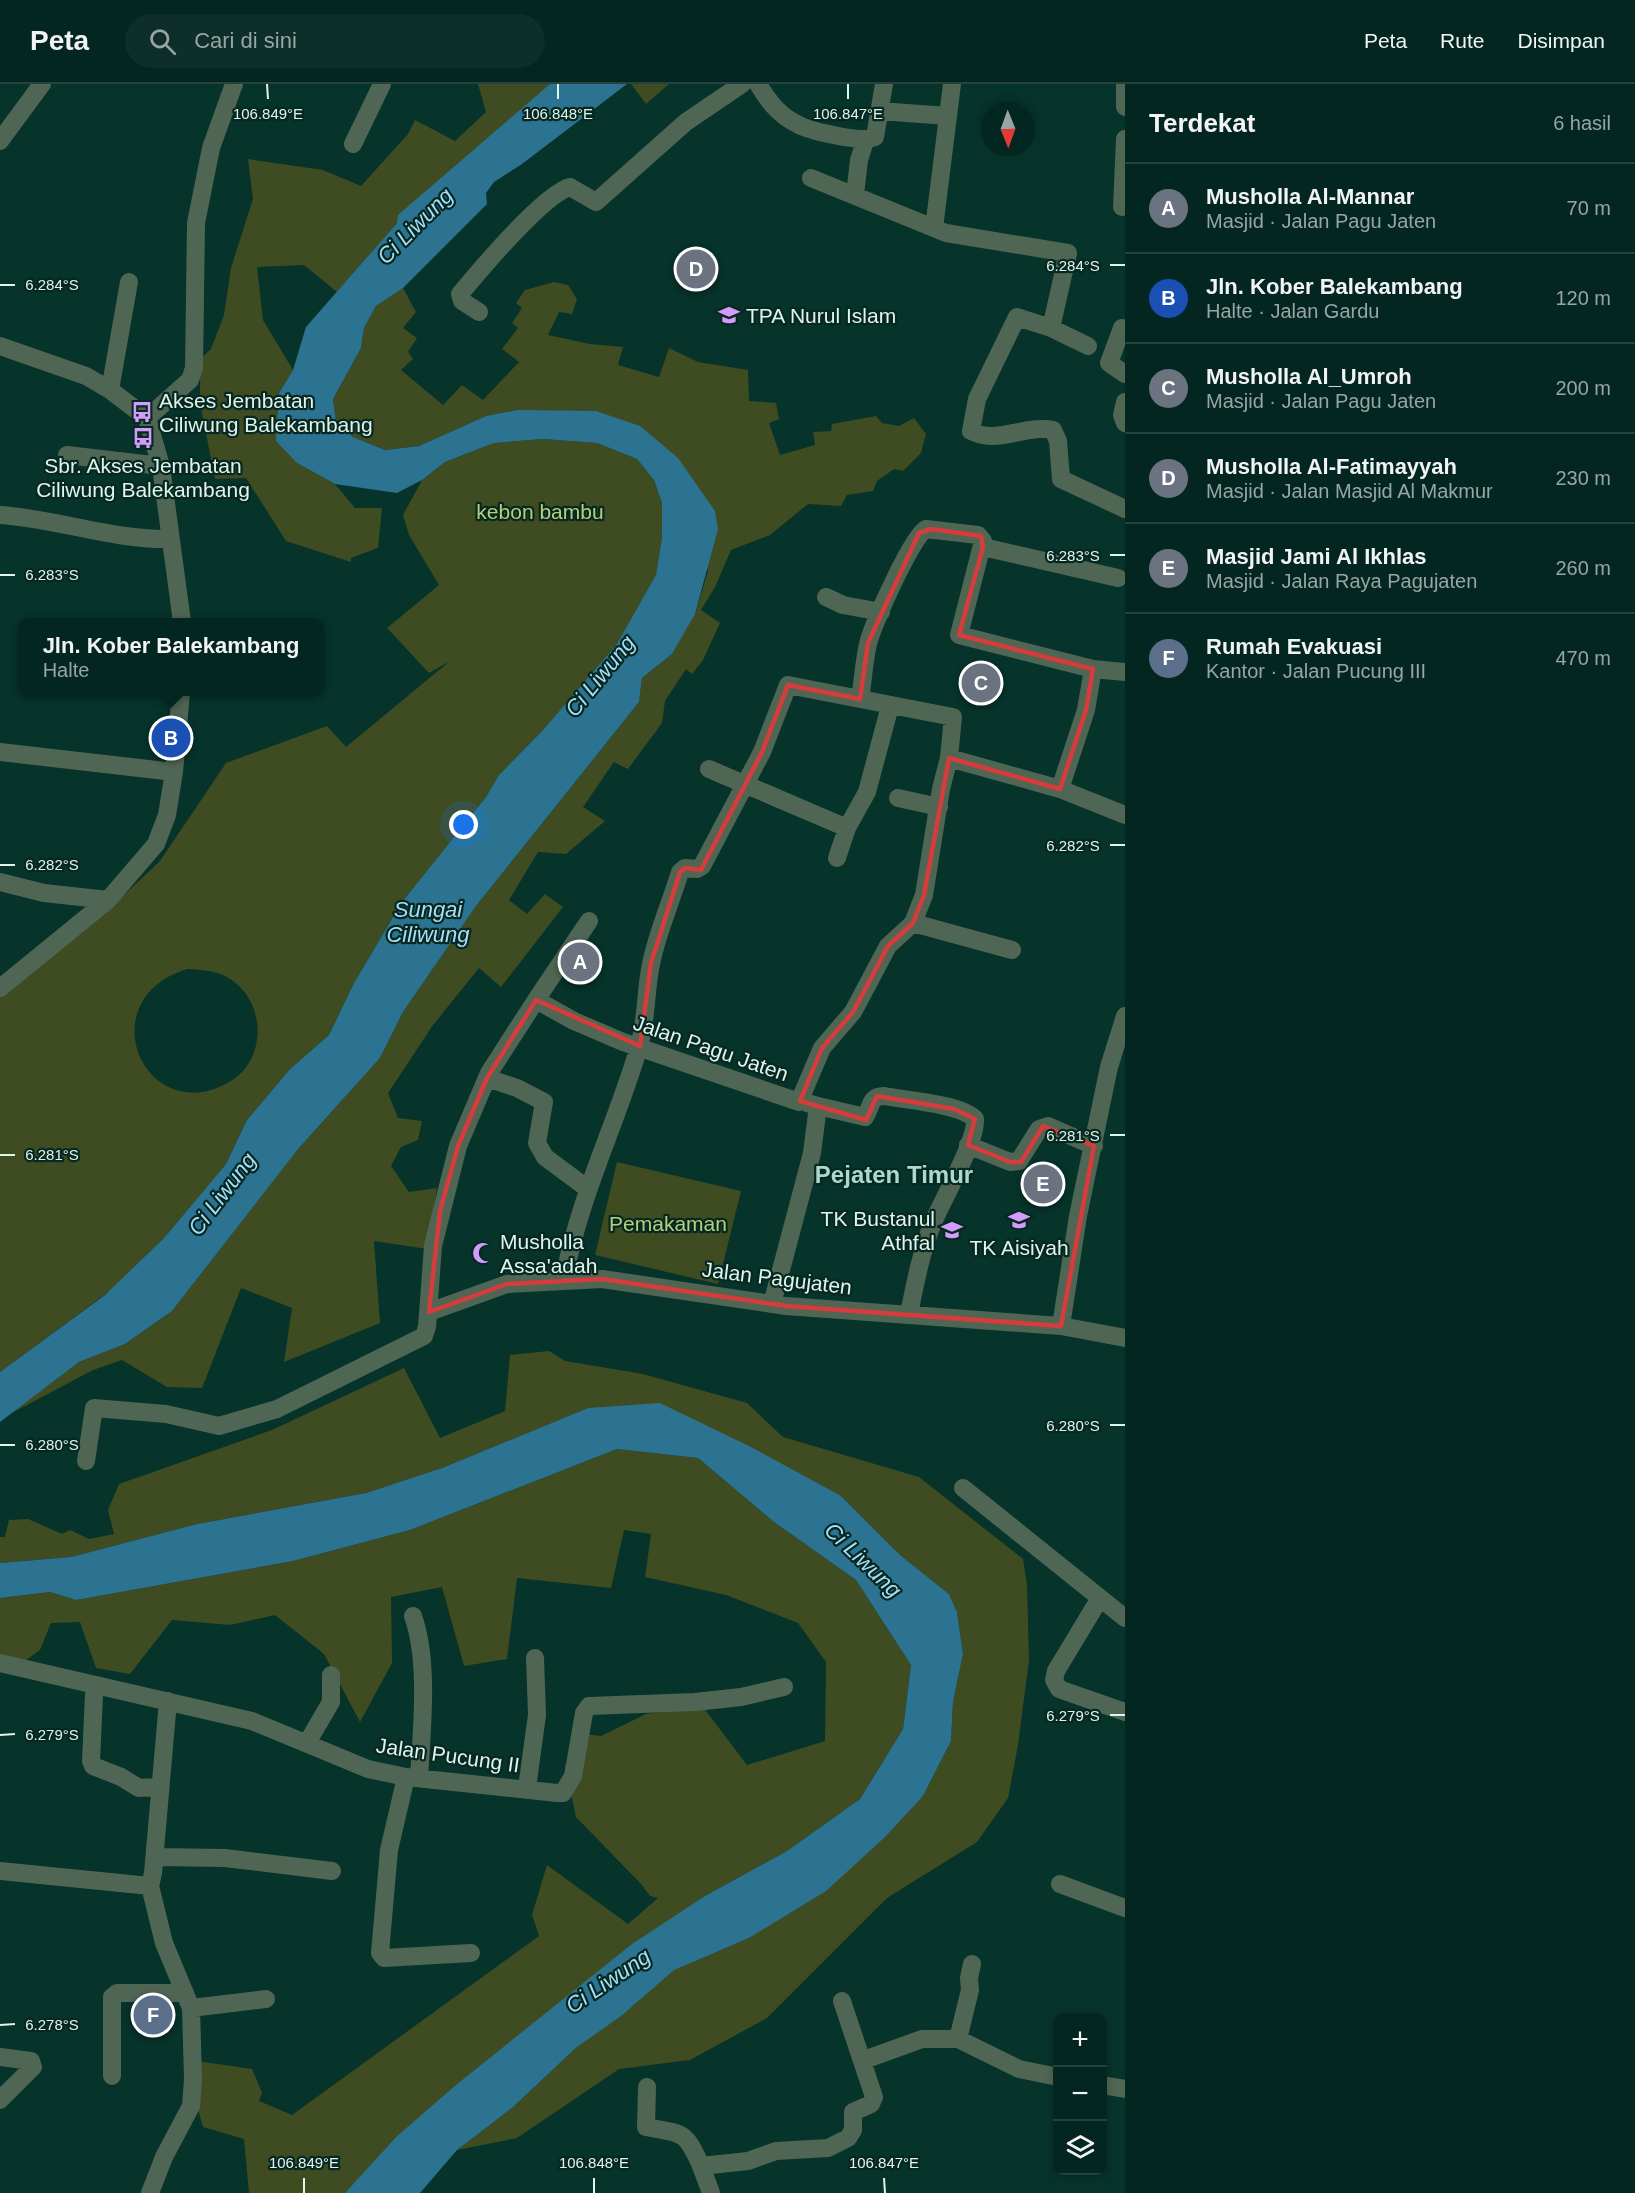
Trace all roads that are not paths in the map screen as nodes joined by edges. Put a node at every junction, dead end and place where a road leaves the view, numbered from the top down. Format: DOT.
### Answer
graph roads {
  1 [pos="42,84"];
  2 [pos="234,84"];
  3 [pos="382,84"];
  4 [pos="742,84"];
  5 [pos="758,84"];
  6 [pos="884,84"];
  7 [pos="952,84"];
  8 [pos="1125,84"];
  9 [pos="1125,107"];
  10 [pos="879,111"];
  11 [pos="948,116"];
  12 [pos="1125,139"];
  13 [pos="0,141"];
  14 [pos="865,141"];
  15 [pos="353,144"];
  16 [pos="811,178"];
  17 [pos="855,195"];
  18 [pos="1122,207"];
  19 [pos="934,228"];
  20 [pos="129,282"];
  21 [pos="479,312"];
  22 [pos="1051,328"];
  23 [pos="1122,328"];
  24 [pos="0,346"];
  25 [pos="1088,346"];
  26 [pos="1125,374"];
  27 [pos="111,390"];
  28 [pos="1125,402"];
  29 [pos="147,418"];
  30 [pos="1125,423"];
  31 [pos="67,455"];
  32 [pos="161,466"];
  33 [pos="1125,509"];
  34 [pos="0,515"];
  35 [pos="168,539"];
  36 [pos="983,547"];
  37 [pos="1118,578"];
  38 [pos="826,597"];
  39 [pos="881,612"];
  40 [pos="181,618"];
  41 [pos="1093,669"];
  42 [pos="1125,672"];
  43 [pos="181,696"];
  44 [pos="860,699"];
  45 [pos="891,706"];
  46 [pos="0,752"];
  47 [pos="949,758"];
  48 [pos="174,769"];
  49 [pos="709,769"];
  50 [pos="745,783"];
  51 [pos="1060,789"];
  52 [pos="898,798"];
  53 [pos="939,807"];
  54 [pos="1125,815"];
  55 [pos="847,828"];
  56 [pos="837,858"];
  57 [pos="0,882"];
  58 [pos="108,900"];
  59 [pos="589,921"];
  60 [pos="913,923"];
  61 [pos="1012,950"];
  62 [pos="0,988"];
  63 [pos="536,1000"];
  64 [pos="1125,1016"];
  65 [pos="640,1046"];
  66 [pos="1120,1051"];
  67 [pos="487,1078"];
  68 [pos="799,1102"];
  69 [pos="818,1106"];
  70 [pos="968,1145"];
  71 [pos="1094,1146"];
  72 [pos="588,1189"];
  73 [pos="564,1280"];
  74 [pos="772,1304"];
  75 [pos="429,1312"];
  76 [pos="909,1314"];
  77 [pos="1061,1326"];
  78 [pos="1125,1338"];
  79 [pos="86,1461"];
  80 [pos="963,1488"];
  81 [pos="1100,1598"];
  82 [pos="413,1616"];
  83 [pos="1125,1618"];
  84 [pos="534,1658"];
  85 [pos="0,1663"];
  86 [pos="331,1675"];
  87 [pos="784,1687"];
  88 [pos="94,1695"];
  89 [pos="168,1701"];
  90 [pos="1125,1712"];
  91 [pos="307,1743"];
  92 [pos="412,1777"];
  93 [pos="159,1787"];
  94 [pos="527,1788"];
  95 [pos="155,1857"];
  96 [pos="332,1871"];
  97 [pos="1,1875"];
  98 [pos="1060,1884"];
  99 [pos="150,1886"];
  100 [pos="1125,1908"];
  101 [pos="471,1953"];
  102 [pos="972,1964"];
  103 [pos="266,1999"];
  104 [pos="188,2001"];
  105 [pos="842,2001"];
  106 [pos="958,2039"];
  107 [pos="0,2057"];
  108 [pos="864,2060"];
  109 [pos="112,2076"];
  110 [pos="1053,2076"];
  111 [pos="647,2086"];
  112 [pos="1107,2086"];
  113 [pos="1125,2089"];
  114 [pos="0,2100"];
  115 [pos="701,2166"];
  116 [pos="150,2193"];
  117 [pos="711,2193"];
  1 -- 13 [label="street"];
  2 -- 29 [label="street"];
  3 -- 15 [label="street"];
  4 -- 21 [label="street"];
  5 -- 14 [label="street"];
  6 -- 10 [label="street"];
  7 -- 11 [label="street"];
  8 -- 9 [label="street"];
  10 -- 11 [label="street"];
  10 -- 14 [label="street"];
  11 -- 19 [label="street"];
  12 -- 18 [label="street"];
  14 -- 17 [label="street"];
  16 -- 17 [label="street"];
  17 -- 19 [label="street"];
  19 -- 22 [label="street"];
  20 -- 27 [label="street"];
  22 -- 25 [label="street"];
  22 -- 33 [label="street"];
  23 -- 26 [label="street"];
  24 -- 27 [label="street"];
  27 -- 29 [label="street"];
  28 -- 30 [label="street"];
  29 -- 32 [label="street"];
  31 -- 32 [label="street"];
  32 -- 35 [label="street"];
  34 -- 35 [label="street"];
  35 -- 40 [label="street"];
  36 -- 37 [label="street"];
  36 -- 39 [label="street"];
  36 -- 41 [label="street"];
  38 -- 39 [label="street"];
  39 -- 44 [label="street"];
  41 -- 42 [label="street"];
  41 -- 51 [label="street"];
  43 -- 48 [label="street"];
  44 -- 45 [label="street"];
  44 -- 50 [label="street"];
  45 -- 47 [label="street, Jalan Pagu Jaten"];
  45 -- 55 [label="street"];
  46 -- 48 [label="street"];
  47 -- 51 [label="street"];
  47 -- 53 [label="street, Jalan Pagu Jaten"];
  48 -- 58 [label="street"];
  49 -- 50 [label="street"];
  50 -- 55 [label="street"];
  50 -- 65 [label="street"];
  51 -- 54 [label="street"];
  52 -- 53 [label="street"];
  53 -- 60 [label="street, Jalan Pagu Jaten"];
  55 -- 56 [label="street"];
  57 -- 58 [label="street"];
  58 -- 62 [label="street"];
  59 -- 63 [label="street"];
  60 -- 61 [label="street"];
  60 -- 68 [label="street, Jalan Pagu Jaten"];
  63 -- 65 [label="street, Jalan Pagu Jaten"];
  63 -- 67 [label="street"];
  64 -- 66 [label="street"];
  65 -- 68 [label="street, Jalan Pagu Jaten"];
  65 -- 72 [label="street"];
  66 -- 71 [label="street"];
  67 -- 72 [label="street"];
  67 -- 75 [label="street"];
  68 -- 69 [label="street"];
  69 -- 70 [label="street"];
  69 -- 74 [label="street"];
  70 -- 71 [label="street"];
  70 -- 76 [label="street"];
  71 -- 77 [label="street"];
  72 -- 73 [label="street"];
  73 -- 74 [label="street, Jalan Pagujaten"];
  73 -- 75 [label="street, Jalan Pagujaten"];
  74 -- 76 [label="street, Jalan Pagujaten"];
  75 -- 79 [label="street"];
  76 -- 77 [label="street, Jalan Pagujaten"];
  77 -- 78 [label="street, Jalan Pagujaten"];
  80 -- 81 [label="street"];
  81 -- 83 [label="street"];
  81 -- 90 [label="street"];
  82 -- 92 [label="street"];
  84 -- 94 [label="street"];
  85 -- 89 [label="street, Jalan Pucung II"];
  86 -- 91 [label="street"];
  87 -- 94 [label="street, Jalan Pucung II"];
  88 -- 93 [label="street"];
  89 -- 91 [label="street, Jalan Pucung II"];
  89 -- 93 [label="street"];
  91 -- 92 [label="street, Jalan Pucung II"];
  92 -- 94 [label="street, Jalan Pucung II"];
  92 -- 101 [label="street"];
  93 -- 95 [label="street"];
  95 -- 96 [label="street"];
  95 -- 99 [label="street"];
  97 -- 99 [label="street"];
  98 -- 100 [label="street"];
  99 -- 104 [label="street"];
  102 -- 106 [label="street"];
  103 -- 104 [label="street"];
  104 -- 109 [label="street"];
  104 -- 116 [label="street"];
  105 -- 108 [label="street"];
  106 -- 108 [label="street"];
  106 -- 110 [label="street"];
  107 -- 114 [label="street"];
  108 -- 115 [label="street"];
  111 -- 115 [label="street"];
  112 -- 113 [label="street"];
  115 -- 117 [label="street"];
}
